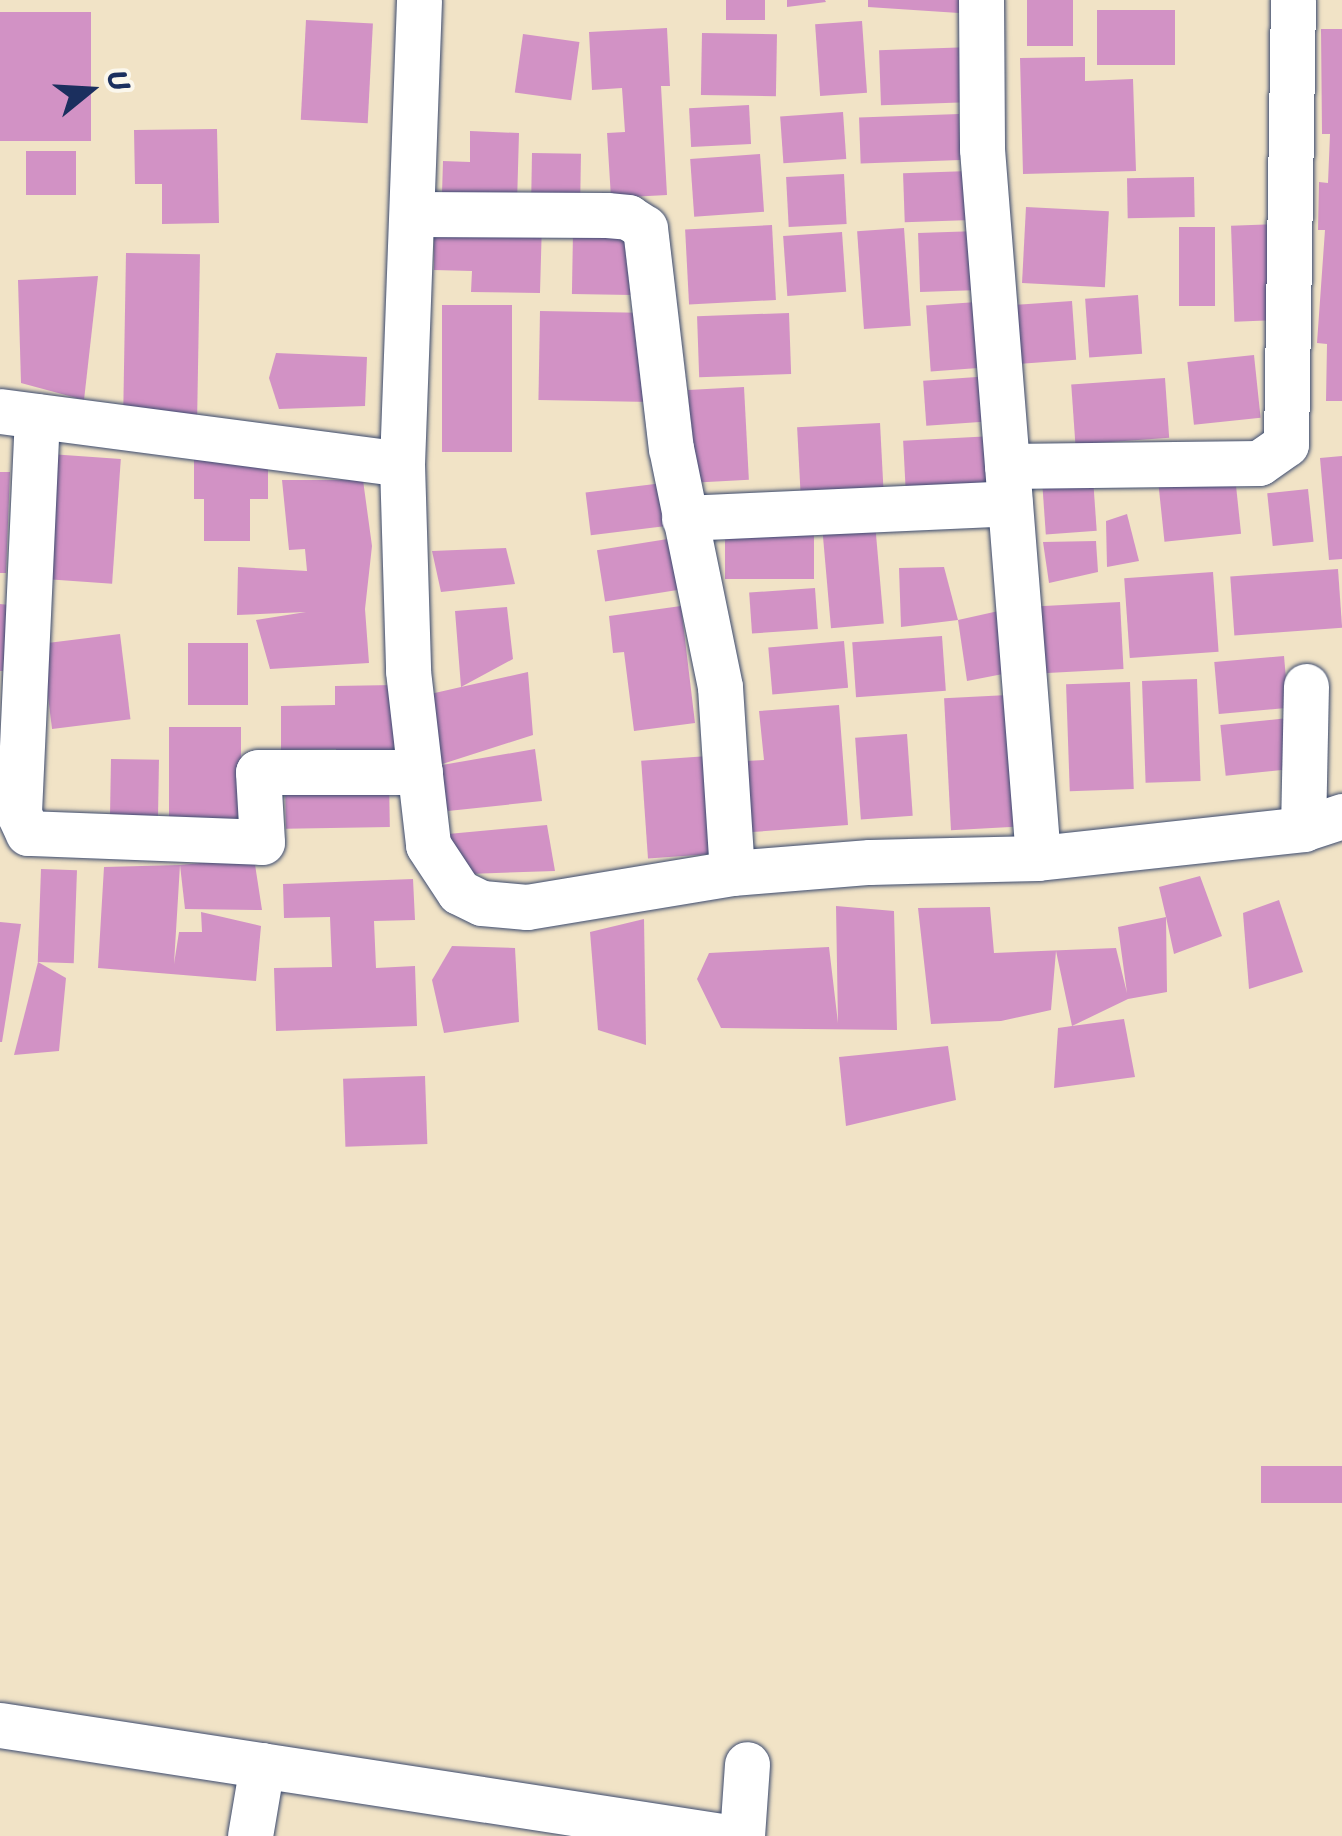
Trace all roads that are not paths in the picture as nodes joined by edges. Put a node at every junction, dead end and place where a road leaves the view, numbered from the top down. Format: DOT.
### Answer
graph roads {
  1 [pos="419,0"];
  2 [pos="982,0"];
  3 [pos="1292,0"];
  4 [pos="414,214"];
  5 [pos="18,414"];
  6 [pos="402,464"];
  7 [pos="1009,484"];
  8 [pos="684,518"];
  9 [pos="1306,686"];
  10 [pos="420,772"];
  11 [pos="1322,822"];
  12 [pos="1038,858"];
  13 [pos="732,873"];
  14 [pos="0,1725"];
  15 [pos="747,1764"];
  16 [pos="262,1765"];
  17 [pos="250,1836"];
  18 [pos="722,1836"];
  19 [pos="742,1836"];
  1 -- 4 [label="street"];
  2 -- 7 [label="street"];
  3 -- 7 [label="street"];
  4 -- 6 [label="street"];
  4 -- 8 [label="street"];
  5 -- 6 [label="street"];
  5 -- 10 [label="street"];
  6 -- 10 [label="street"];
  7 -- 8 [label="street"];
  7 -- 12 [label="street"];
  8 -- 13 [label="street"];
  9 -- 11 [label="street"];
  10 -- 13 [label="street"];
  11 -- 12 [label="street"];
  12 -- 13 [label="street"];
  14 -- 16 [label="street"];
  15 -- 19 [label="street"];
  16 -- 17 [label="street"];
  16 -- 18 [label="street"];
}
